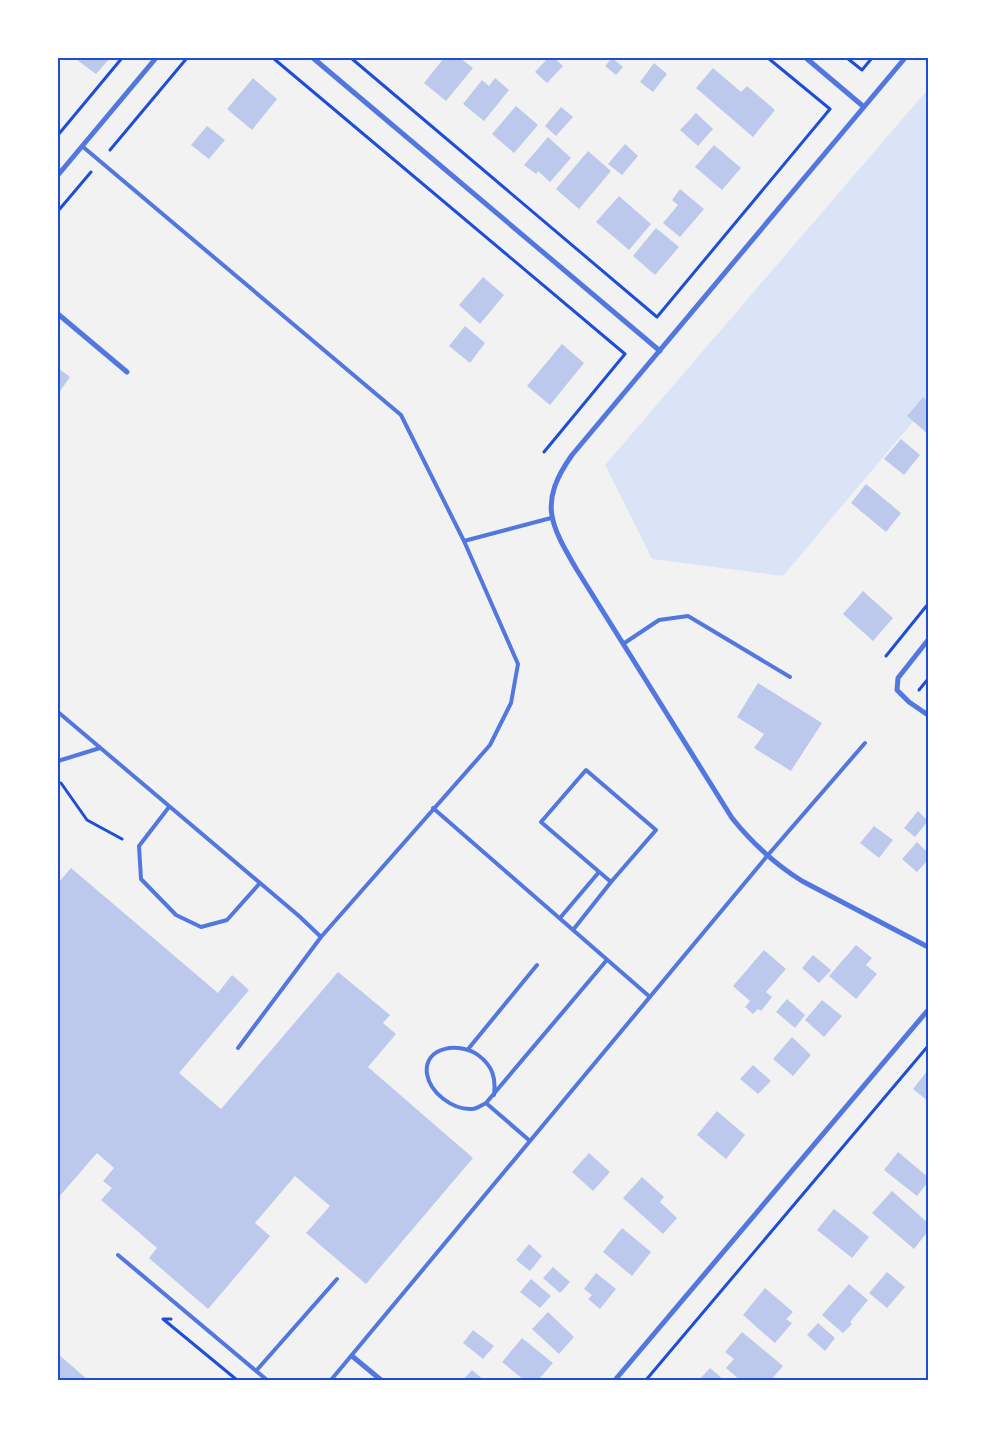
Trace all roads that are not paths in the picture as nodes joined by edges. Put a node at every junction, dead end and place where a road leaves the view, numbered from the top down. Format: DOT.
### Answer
graph roads {
  1 [pos="156,58"];
  2 [pos="313,58"];
  3 [pos="806,58"];
  4 [pos="905,58"];
  5 [pos="864,107"];
  6 [pos="82,146"];
  7 [pos="58,175"];
  8 [pos="58,314"];
  9 [pos="660,351"];
  10 [pos="127,372"];
  11 [pos="551,518"];
  12 [pos="464,541"];
  13 [pos="928,640"];
  14 [pos="623,644"];
  15 [pos="790,677"];
  16 [pos="58,712"];
  17 [pos="928,715"];
  18 [pos="864,743"];
  19 [pos="100,748"];
  20 [pos="58,761"];
  21 [pos="169,807"];
  22 [pos="433,808"];
  23 [pos="768,855"];
  24 [pos="599,872"];
  25 [pos="611,882"];
  26 [pos="260,883"];
  27 [pos="560,918"];
  28 [pos="573,930"];
  29 [pos="321,937"];
  30 [pos="928,947"];
  31 [pos="606,961"];
  32 [pos="537,965"];
  33 [pos="650,997"];
  34 [pos="928,1010"];
  35 [pos="238,1048"];
  36 [pos="468,1048"];
  37 [pos="494,1095"];
  38 [pos="486,1103"];
  39 [pos="530,1141"];
  40 [pos="118,1255"];
  41 [pos="337,1279"];
  42 [pos="352,1356"];
  43 [pos="256,1371"];
  44 [pos="267,1380"];
  45 [pos="331,1380"];
  46 [pos="381,1380"];
  47 [pos="615,1380"];
  1 -- 6 [label="street"];
  2 -- 9 [label="street"];
  3 -- 5 [label="street"];
  4 -- 5 [label="street"];
  5 -- 9 [label="street"];
  6 -- 7 [label="street"];
  6 -- 12 [label="lane"];
  8 -- 10 [label="street"];
  9 -- 11 [label="street"];
  11 -- 12 [label="lane"];
  11 -- 14 [label="street"];
  12 -- 22 [label="lane"];
  13 -- 17 [label="street"];
  14 -- 15 [label="lane"];
  14 -- 23 [label="street"];
  16 -- 19 [label="lane"];
  18 -- 23 [label="lane"];
  19 -- 20 [label="lane"];
  19 -- 21 [label="lane"];
  21 -- 26 [label="lane"];
  21 -- 26 [label="lane"];
  22 -- 27 [label="lane"];
  22 -- 29 [label="lane"];
  23 -- 30 [label="street"];
  23 -- 33 [label="lane"];
  24 -- 25 [label="lane"];
  24 -- 25 [label="lane"];
  24 -- 27 [label="lane"];
  25 -- 28 [label="lane"];
  26 -- 29 [label="lane"];
  27 -- 28 [label="lane"];
  28 -- 31 [label="lane"];
  29 -- 35 [label="lane"];
  31 -- 33 [label="lane"];
  31 -- 37 [label="lane"];
  32 -- 36 [label="lane"];
  33 -- 39 [label="lane"];
  34 -- 47 [label="street"];
  36 -- 37 [label="lane"];
  36 -- 38 [label="lane"];
  37 -- 38 [label="lane"];
  38 -- 39 [label="lane"];
  39 -- 42 [label="lane"];
  40 -- 43 [label="lane"];
  41 -- 43 [label="lane"];
  42 -- 45 [label="lane"];
  42 -- 46 [label="street"];
  43 -- 44 [label="lane"];
}
